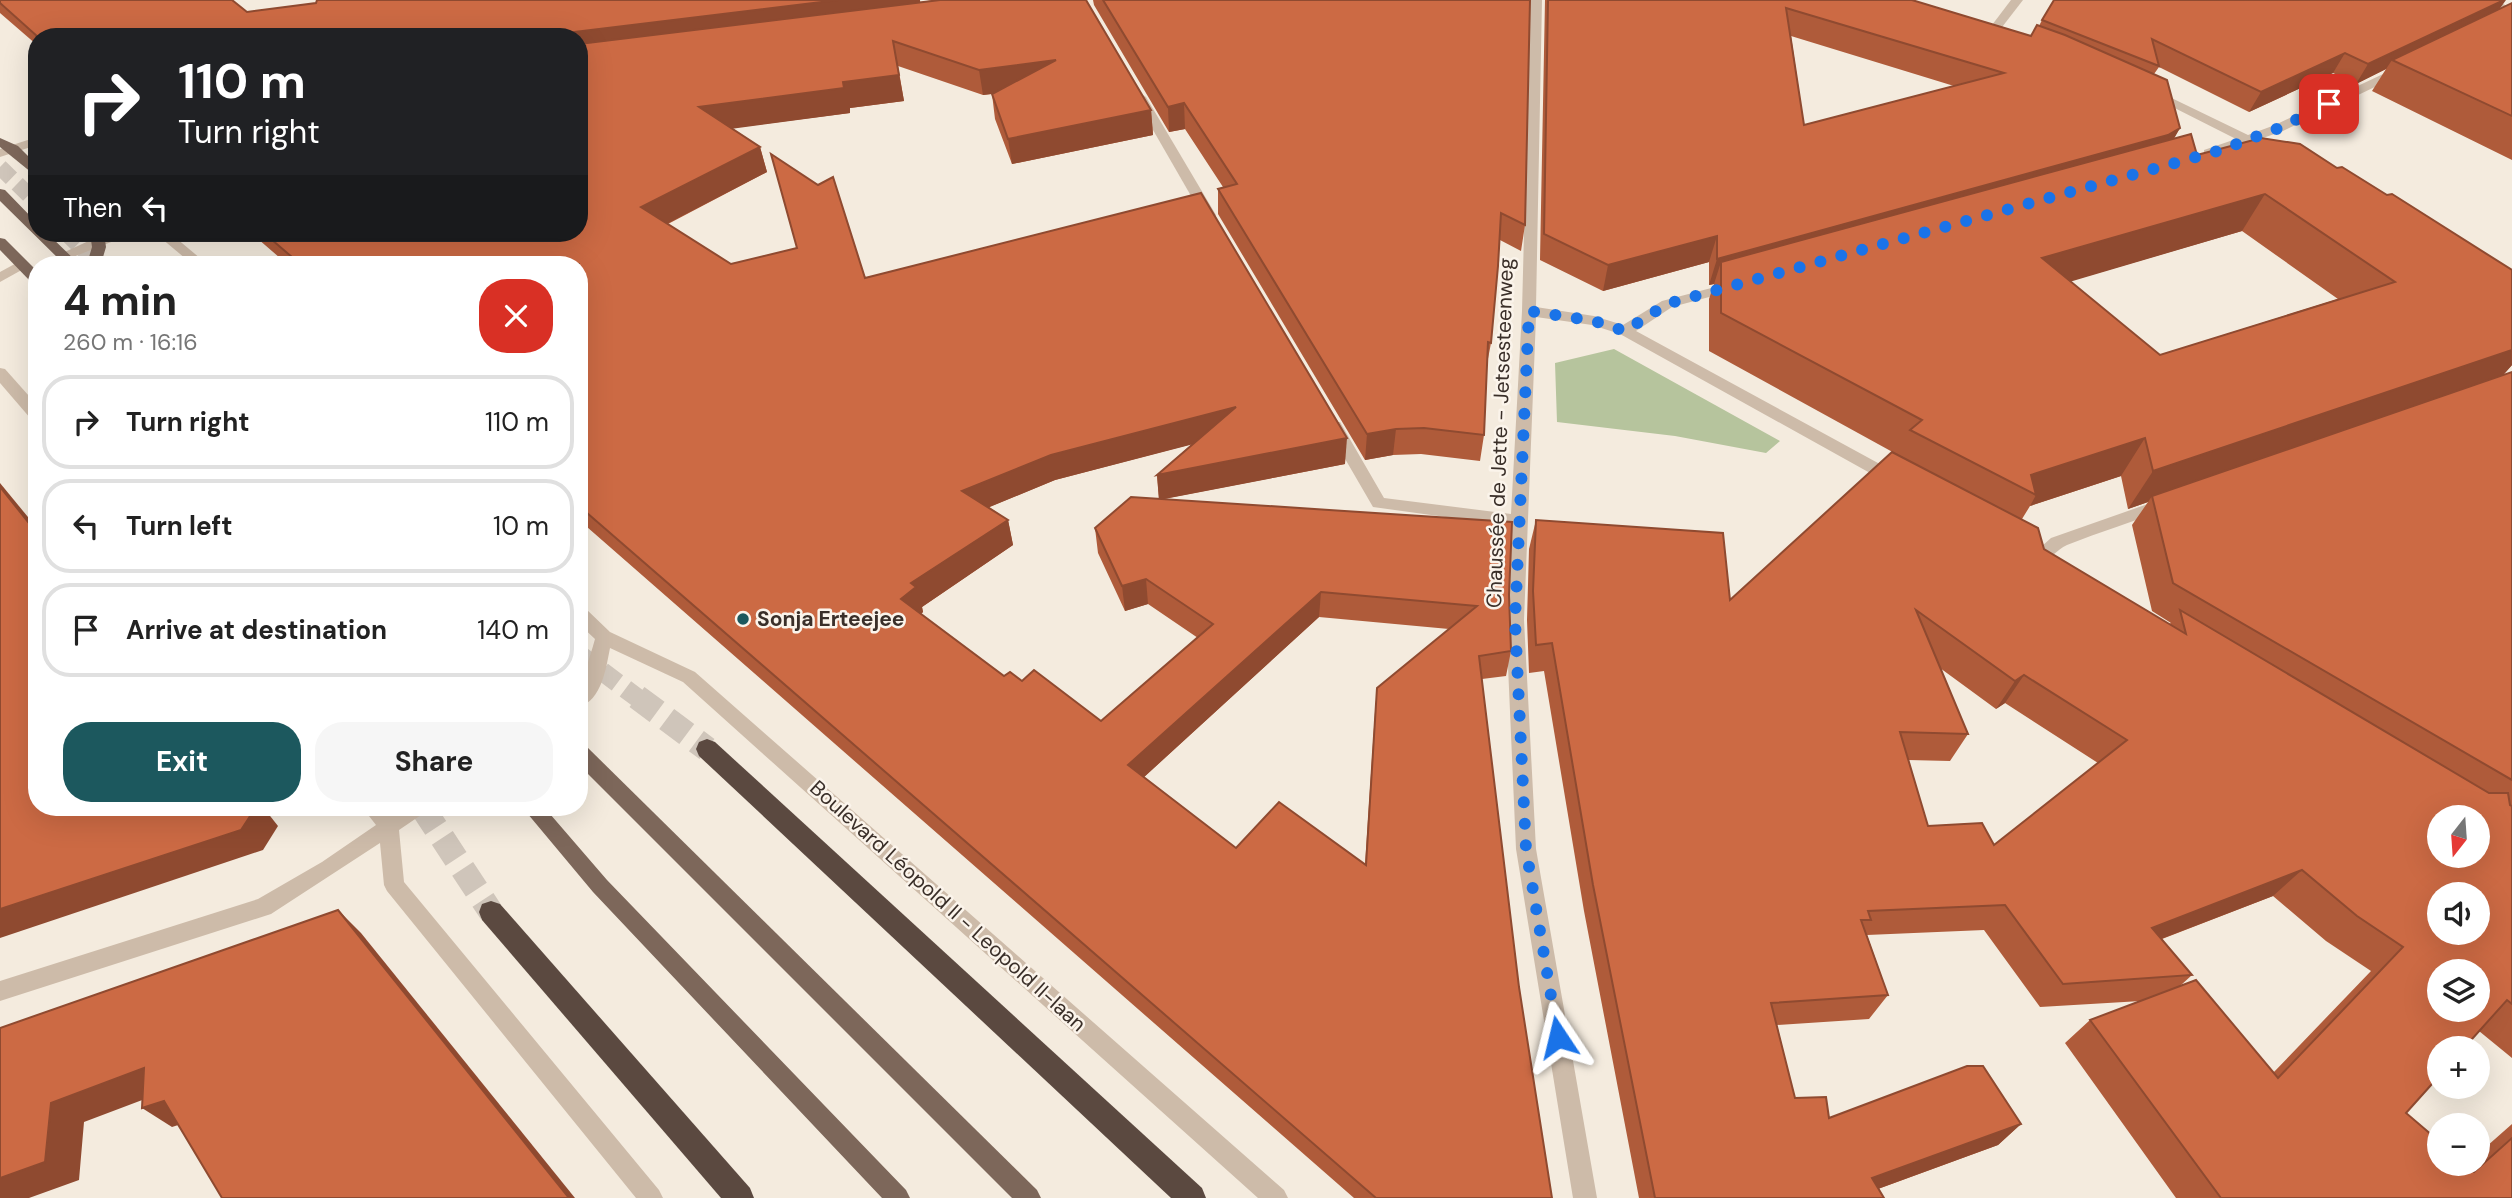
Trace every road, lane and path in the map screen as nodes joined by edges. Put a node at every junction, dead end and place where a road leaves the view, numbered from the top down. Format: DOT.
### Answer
graph roads {
  1 [pos="1536,0"];
  2 [pos="2017,0"];
  3 [pos="2485,0"];
  4 [pos="2509,16"];
  5 [pos="1995,29"];
  6 [pos="2416,63"];
  7 [pos="2138,86"];
  8 [pos="1135,90"];
  9 [pos="2248,140"];
  10 [pos="0,142"];
  11 [pos="28,144"];
  12 [pos="2267,149"];
  13 [pos="6,151"];
  14 [pos="2192,158"];
  15 [pos="28,167"];
  16 [pos="0,194"];
  17 [pos="28,222"];
  18 [pos="1219,232"];
  19 [pos="0,242"];
  20 [pos="48,242"];
  21 [pos="91,242"];
  22 [pos="173,242"];
  23 [pos="63,256"];
  24 [pos="72,256"];
  25 [pos="190,256"];
  26 [pos="22,264"];
  27 [pos="28,270"];
  28 [pos="0,278"];
  29 [pos="1746,282"];
  30 [pos="1529,311"];
  31 [pos="1625,331"];
  32 [pos="0,373"];
  33 [pos="28,405"];
  34 [pos="1323,409"];
  35 [pos="1909,486"];
  36 [pos="2183,498"];
  37 [pos="1519,520"];
  38 [pos="2040,556"];
  39 [pos="588,622"];
  40 [pos="604,637"];
  41 [pos="588,689"];
  42 [pos="708,749"];
  43 [pos="588,761"];
  44 [pos="380,816"];
  45 [pos="403,816"];
  46 [pos="540,816"];
  47 [pos="388,826"];
  48 [pos="491,912"];
  49 [pos="0,991"];
  50 [pos="651,1198"];
  51 [pos="740,1198"];
  52 [pos="898,1198"];
  53 [pos="1029,1198"];
  54 [pos="1192,1198"];
  55 [pos="1276,1198"];
  56 [pos="1585,1198"];
  1 -- 30 [label="street, Chaussée de Jette - Jetsesteenweg"];
  2 -- 5 [label="street"];
  3 -- 4 [label="street"];
  6 -- 9 [label="street"];
  7 -- 9 [label="street"];
  8 -- 18 [label="street"];
  9 -- 12 [label="street"];
  9 -- 14 [label="street"];
  10 -- 13 [label="main road"];
  11 -- 13 [label="street"];
  13 -- 15 [label="main road"];
  16 -- 17 [label="main road"];
  19 -- 26 [label="main road"];
  20 -- 23 [label="main road"];
  21 -- 24 [label="street"];
  22 -- 25 [label="street"];
  26 -- 27 [label="main road"];
  26 -- 28 [label="street"];
  29 -- 31 [label="street"];
  30 -- 31 [label="street"];
  30 -- 37 [label="street, Chaussée de Jette - Jetsesteenweg"];
  31 -- 35 [label="street"];
  32 -- 33 [label="street"];
  34 -- 37 [label="street"];
  36 -- 38 [label="street"];
  37 -- 56 [label="street, Chaussée de Jette - Jetsesteenweg"];
  39 -- 40 [label="street, Boulevard Léopold II - Leopold II-laan"];
  40 -- 41 [label="street"];
  40 -- 55 [label="street, Boulevard Léopold II - Leopold II-laan"];
  42 -- 54 [label="highway"];
  43 -- 53 [label="main road"];
  44 -- 47 [label="street"];
  45 -- 47 [label="street"];
  46 -- 52 [label="main road"];
  47 -- 49 [label="street"];
  47 -- 50 [label="street"];
  48 -- 51 [label="highway"];
}
